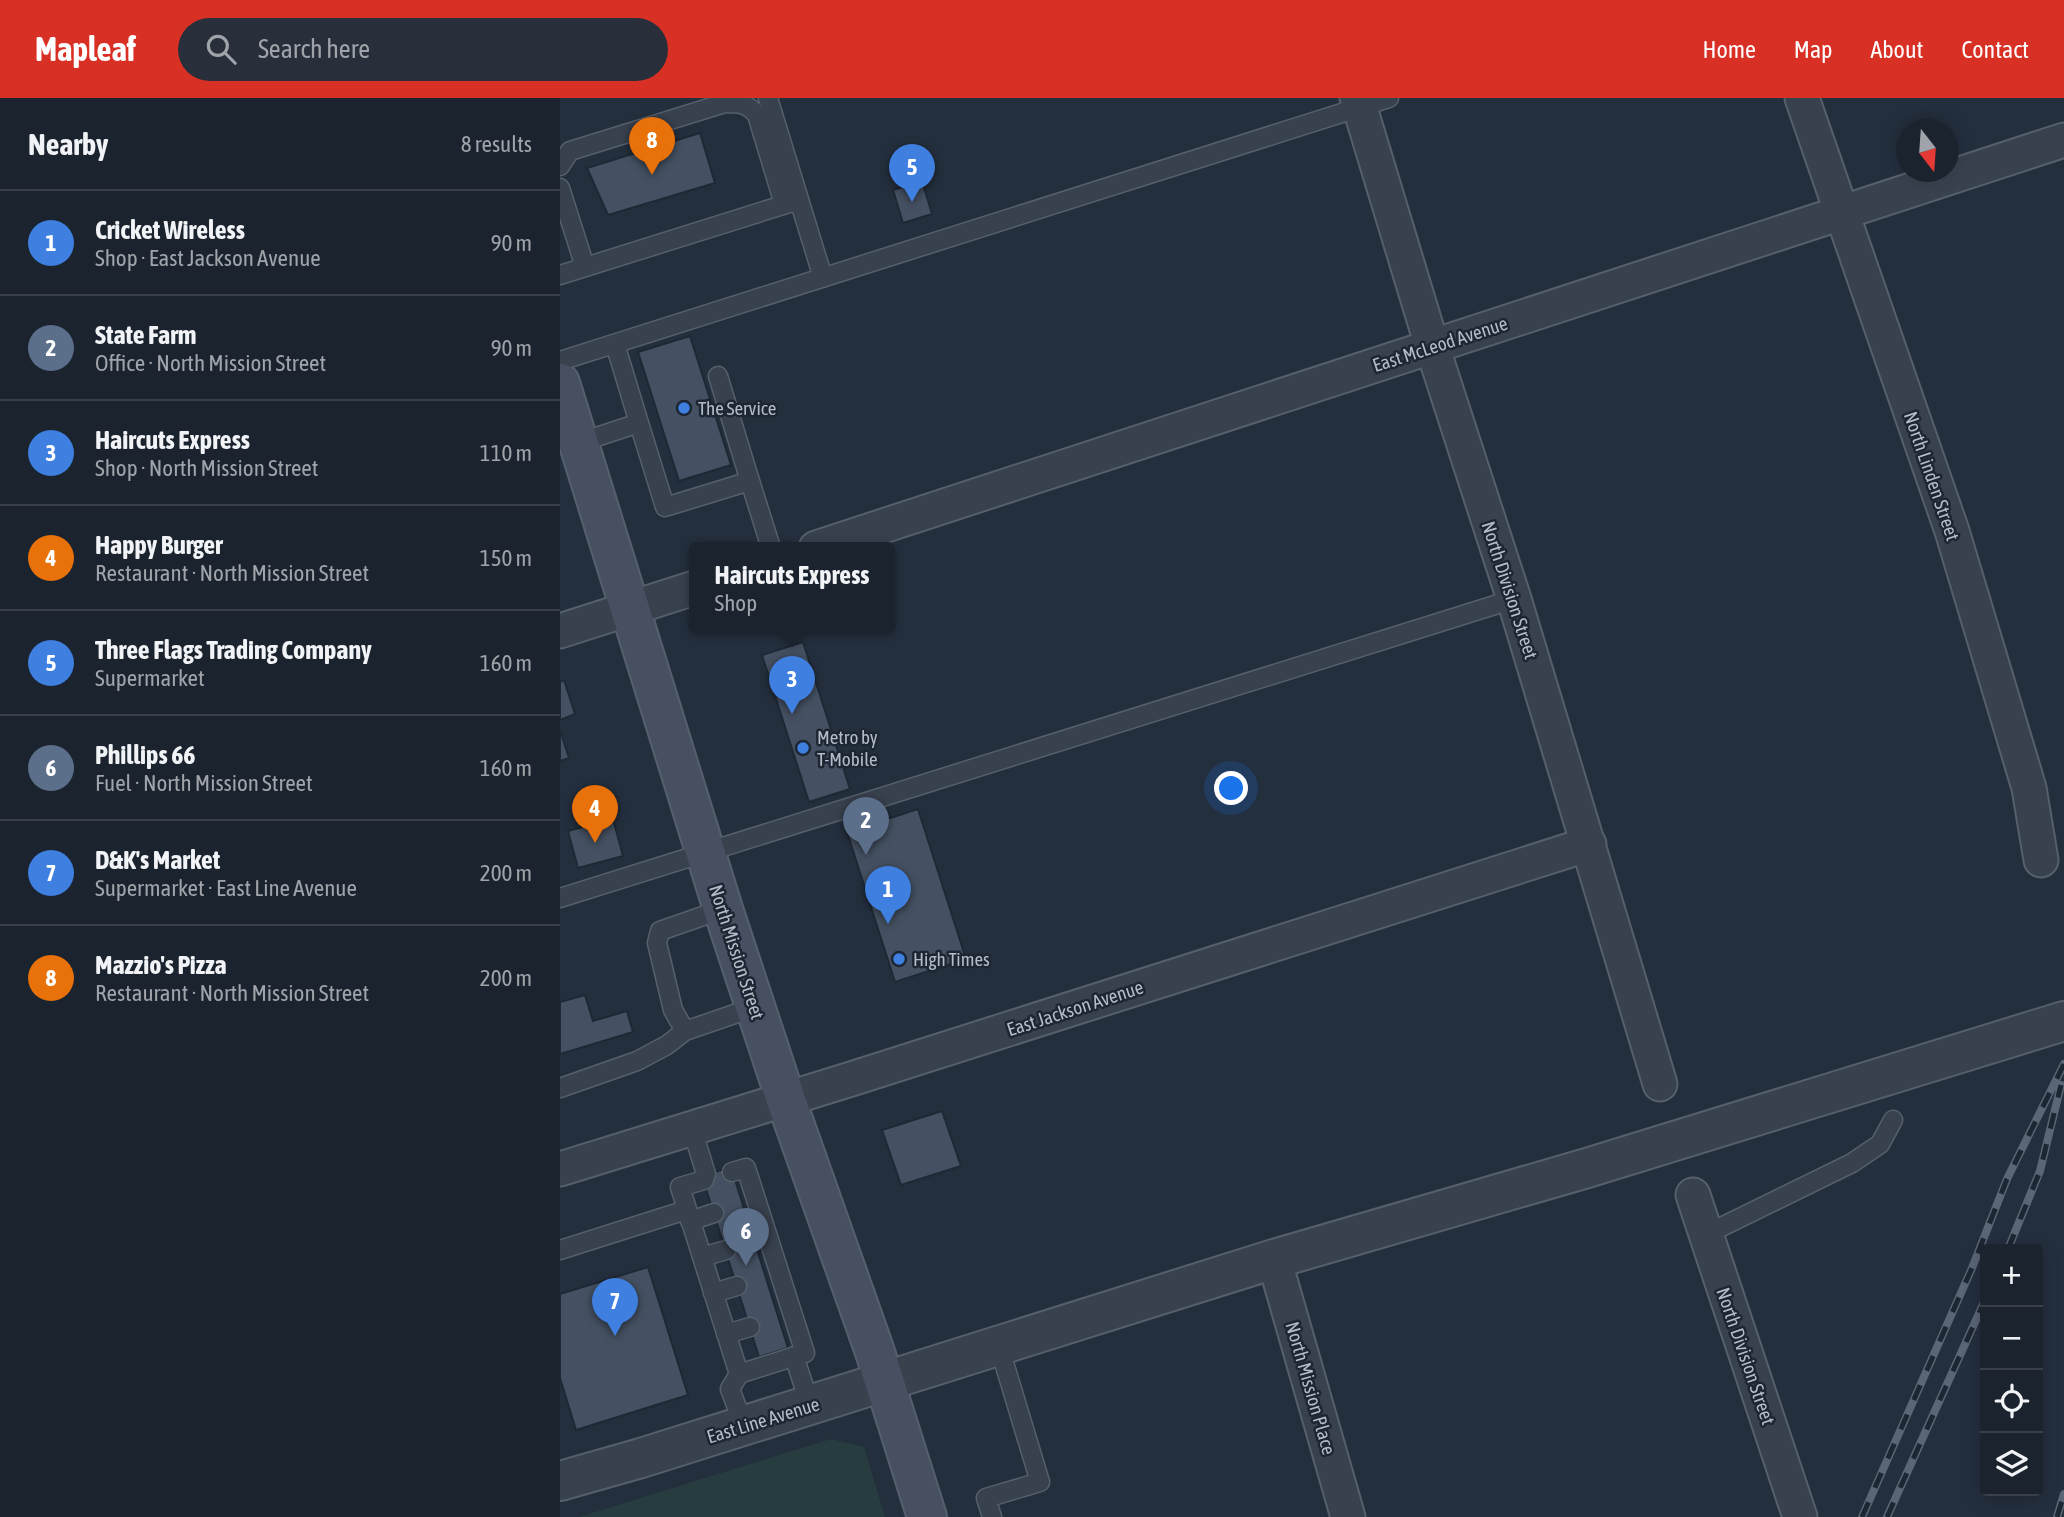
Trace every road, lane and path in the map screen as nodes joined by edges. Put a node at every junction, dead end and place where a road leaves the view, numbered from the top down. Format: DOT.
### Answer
graph roads {
  1 [pos="768,98"];
  2 [pos="1802,98"];
  3 [pos="1368,101"];
  4 [pos="2064,140"];
  5 [pos="560,166"];
  6 [pos="560,188"];
  7 [pos="791,202"];
  8 [pos="1841,212"];
  9 [pos="585,267"];
  10 [pos="560,275"];
  11 [pos="823,278"];
  12 [pos="615,344"];
  13 [pos="1432,346"];
  14 [pos="560,361"];
  15 [pos="718,376"];
  16 [pos="560,383"];
  17 [pos="639,423"];
  18 [pos="578,443"];
  19 [pos="750,481"];
  20 [pos="769,542"];
  21 [pos="834,542"];
  22 [pos="689,590"];
  23 [pos="1514,599"];
  24 [pos="629,609"];
  25 [pos="560,631"];
  26 [pos="1589,844"];
  27 [pos="705,852"];
  28 [pos="2042,860"];
  29 [pos="560,898"];
  30 [pos="723,909"];
  31 [pos="755,1007"];
  32 [pos="2064,1021"];
  33 [pos="685,1031"];
  34 [pos="1660,1084"];
  35 [pos="560,1088"];
  36 [pos="786,1100"];
  37 [pos="1893,1120"];
  38 [pos="692,1129"];
  39 [pos="560,1169"];
  40 [pos="732,1172"];
  41 [pos="1693,1195"];
  42 [pos="714,1213"];
  43 [pos="688,1215"];
  44 [pos="1705,1235"];
  45 [pos="560,1250"];
  46 [pos="726,1250"];
  47 [pos="702,1257"];
  48 [pos="1274,1259"];
  49 [pos="737,1286"];
  50 [pos="713,1293"];
  51 [pos="750,1327"];
  52 [pos="726,1334"];
  53 [pos="999,1346"];
  54 [pos="794,1356"];
  55 [pos="739,1374"];
  56 [pos="885,1382"];
  57 [pos="810,1405"];
  58 [pos="744,1426"];
  59 [pos="560,1481"];
  60 [pos="1797,1516"];
  61 [pos="927,1517"];
  62 [pos="992,1517"];
  63 [pos="1348,1517"];
  1 -- 7 [label="lane"];
  2 -- 8 [label="street, North Linden Street"];
  3 -- 11 [label="lane"];
  3 -- 13 [label="street, North Division Street"];
  4 -- 8 [label="street, East McLeod Avenue"];
  5 -- 7 [label="lane"];
  6 -- 9 [label="lane"];
  7 -- 9 [label="lane"];
  7 -- 11 [label="lane"];
  8 -- 13 [label="street, East McLeod Avenue"];
  8 -- 28 [label="street, North Linden Street"];
  9 -- 10 [label="lane"];
  11 -- 12 [label="lane"];
  12 -- 14 [label="lane"];
  12 -- 17 [label="lane"];
  13 -- 21 [label="street, East McLeod Avenue"];
  13 -- 23 [label="street, North Division Street"];
  15 -- 19 [label="lane"];
  16 -- 18 [label="main road, North Mission Street"];
  17 -- 18 [label="lane"];
  17 -- 19 [label="lane"];
  18 -- 24 [label="main road, North Mission Street"];
  19 -- 20 [label="lane"];
  22 -- 24 [label="street"];
  23 -- 26 [label="street, North Division Street"];
  23 -- 27 [label="lane"];
  24 -- 25 [label="street"];
  24 -- 27 [label="main road, North Mission Street"];
  26 -- 34 [label="street, North Division Street"];
  26 -- 36 [label="street, East Jackson Avenue"];
  27 -- 29 [label="lane"];
  27 -- 30 [label="main road, North Mission Street"];
  30 -- 31 [label="main road, North Mission Street"];
  30 -- 33 [label="lane"];
  31 -- 33 [label="lane"];
  31 -- 36 [label="main road, North Mission Street"];
  32 -- 48 [label="street, East Line Avenue"];
  33 -- 35 [label="lane"];
  36 -- 38 [label="street, East Jackson Avenue"];
  36 -- 56 [label="main road, North Mission Street"];
  37 -- 44 [label="lane"];
  38 -- 39 [label="street, East Jackson Avenue"];
  38 -- 43 [label="lane"];
  40 -- 54 [label="lane"];
  41 -- 44 [label="street, North Division Street"];
  42 -- 43 [label="lane"];
  43 -- 45 [label="lane"];
  43 -- 47 [label="lane"];
  44 -- 60 [label="street, North Division Street"];
  46 -- 47 [label="lane"];
  47 -- 50 [label="lane"];
  48 -- 53 [label="street, East Line Avenue"];
  48 -- 63 [label="street, North Mission Place"];
  49 -- 50 [label="lane"];
  50 -- 52 [label="lane"];
  51 -- 52 [label="lane"];
  52 -- 55 [label="lane"];
  53 -- 56 [label="street, East Line Avenue"];
  53 -- 62 [label="lane"];
  54 -- 55 [label="lane"];
  54 -- 57 [label="lane"];
  55 -- 58 [label="lane"];
  56 -- 57 [label="street, East Line Avenue"];
  56 -- 61 [label="main road, North Mission Street"];
  57 -- 58 [label="street, East Line Avenue"];
  58 -- 59 [label="street, East Line Avenue"];
}
